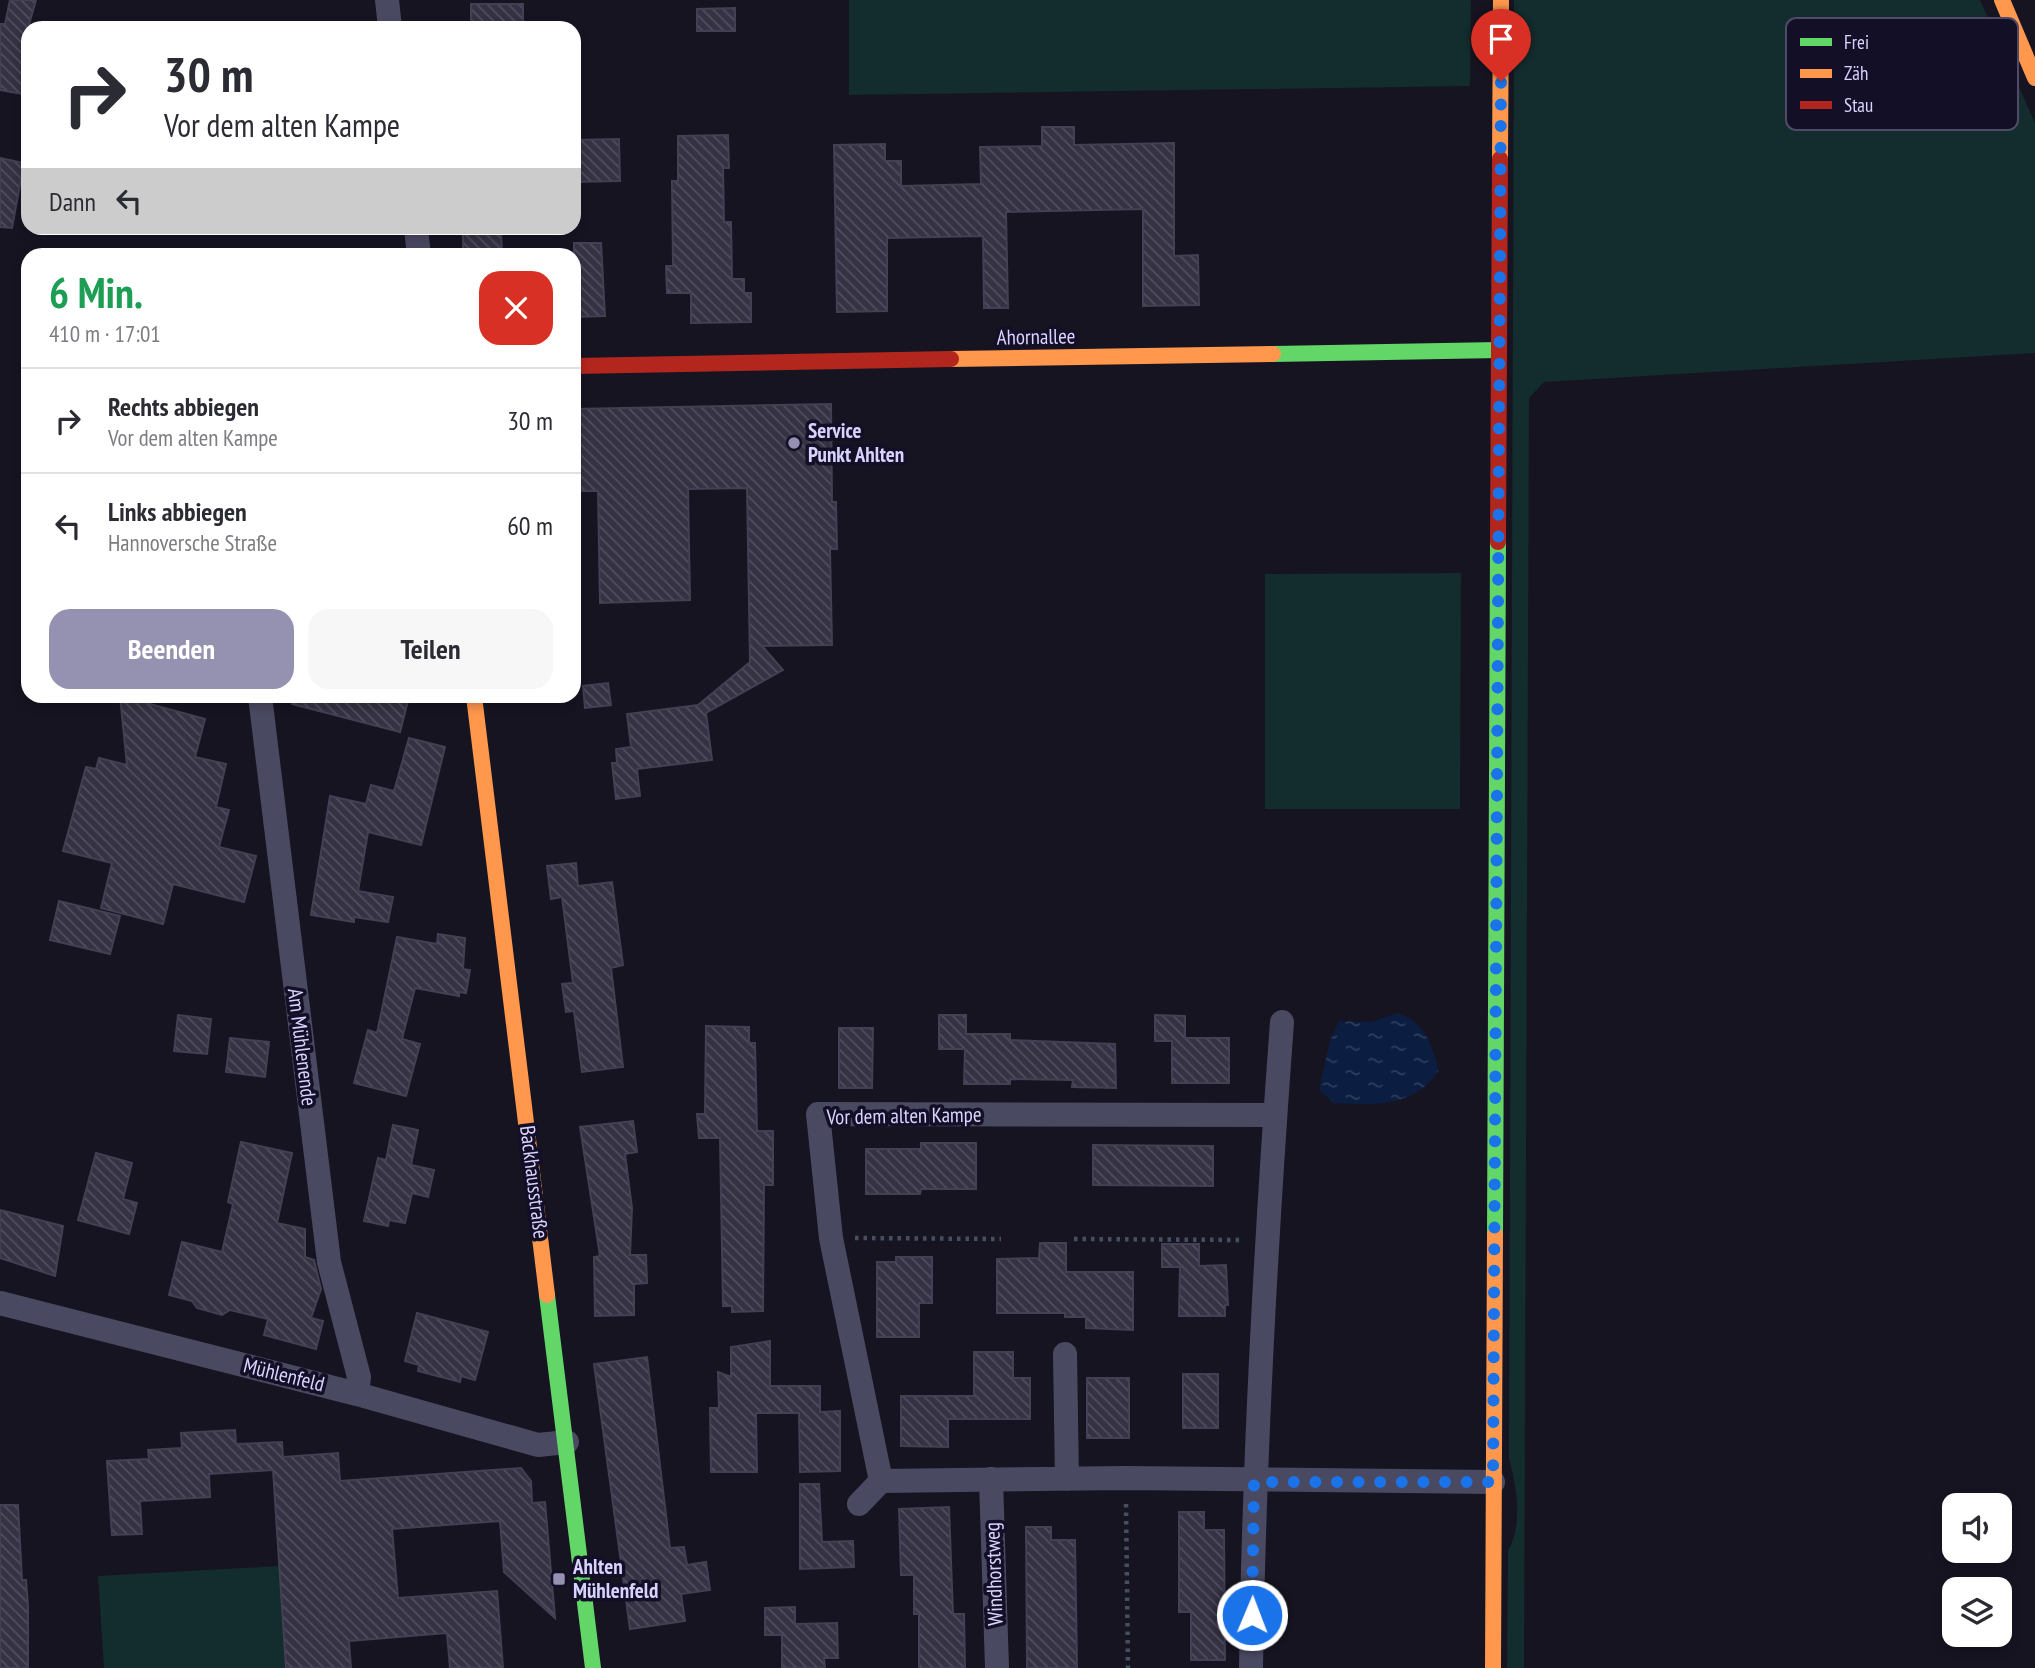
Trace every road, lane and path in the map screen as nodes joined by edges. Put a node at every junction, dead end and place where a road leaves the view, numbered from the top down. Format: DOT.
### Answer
graph roads {
  1 [pos="387,0"];
  2 [pos="1501,0"];
  3 [pos="2002,0"];
  4 [pos="2010,18"];
  5 [pos="389,21"];
  6 [pos="2018,38"];
  7 [pos="2035,78"];
  8 [pos="1499,350"];
  9 [pos="581,366"];
  10 [pos="261,703"];
  11 [pos="475,703"];
  12 [pos="1282,1022"];
  13 [pos="1275,1115"];
  14 [pos="831,1238"];
  15 [pos="1001,1239"];
  16 [pos="1074,1239"];
  17 [pos="1265,1240"];
  18 [pos="0,1303"];
  19 [pos="1065,1354"];
  20 [pos="357,1394"];
  21 [pos="567,1442"];
  22 [pos="1126,1478"];
  23 [pos="991,1479"];
  24 [pos="1067,1479"];
  25 [pos="881,1481"];
  26 [pos="1254,1482"];
  27 [pos="1493,1482"];
  28 [pos="859,1504"];
  29 [pos="593,1668"];
  30 [pos="997,1668"];
  31 [pos="1128,1668"];
  32 [pos="1251,1668"];
  33 [pos="1493,1668"];
  1 -- 5 [label="street"];
  2 -- 8 [label="street"];
  3 -- 4 [label="street"];
  6 -- 7 [label="street"];
  8 -- 9 [label="street, Ahornallee"];
  8 -- 27 [label="street"];
  10 -- 20 [label="street, Am Mühlenende"];
  11 -- 21 [label="street, Backhausstraße"];
  12 -- 13 [label="street"];
  13 -- 14 [label="street, Vor dem alten Kampe"];
  13 -- 17 [label="street"];
  14 -- 15 [label="path"];
  14 -- 25 [label="street, Vor dem alten Kampe"];
  16 -- 17 [label="path"];
  17 -- 26 [label="street"];
  18 -- 20 [label="street, Mühlenfeld"];
  19 -- 24 [label="street"];
  20 -- 21 [label="street, Mühlenfeld"];
  21 -- 29 [label="street, Backhausstraße"];
  22 -- 24 [label="street"];
  22 -- 26 [label="street"];
  22 -- 31 [label="path"];
  23 -- 24 [label="street"];
  23 -- 25 [label="street"];
  23 -- 30 [label="street, Windhorstweg"];
  25 -- 28 [label="street"];
  26 -- 27 [label="street"];
  26 -- 32 [label="street"];
  27 -- 33 [label="street"];
}
